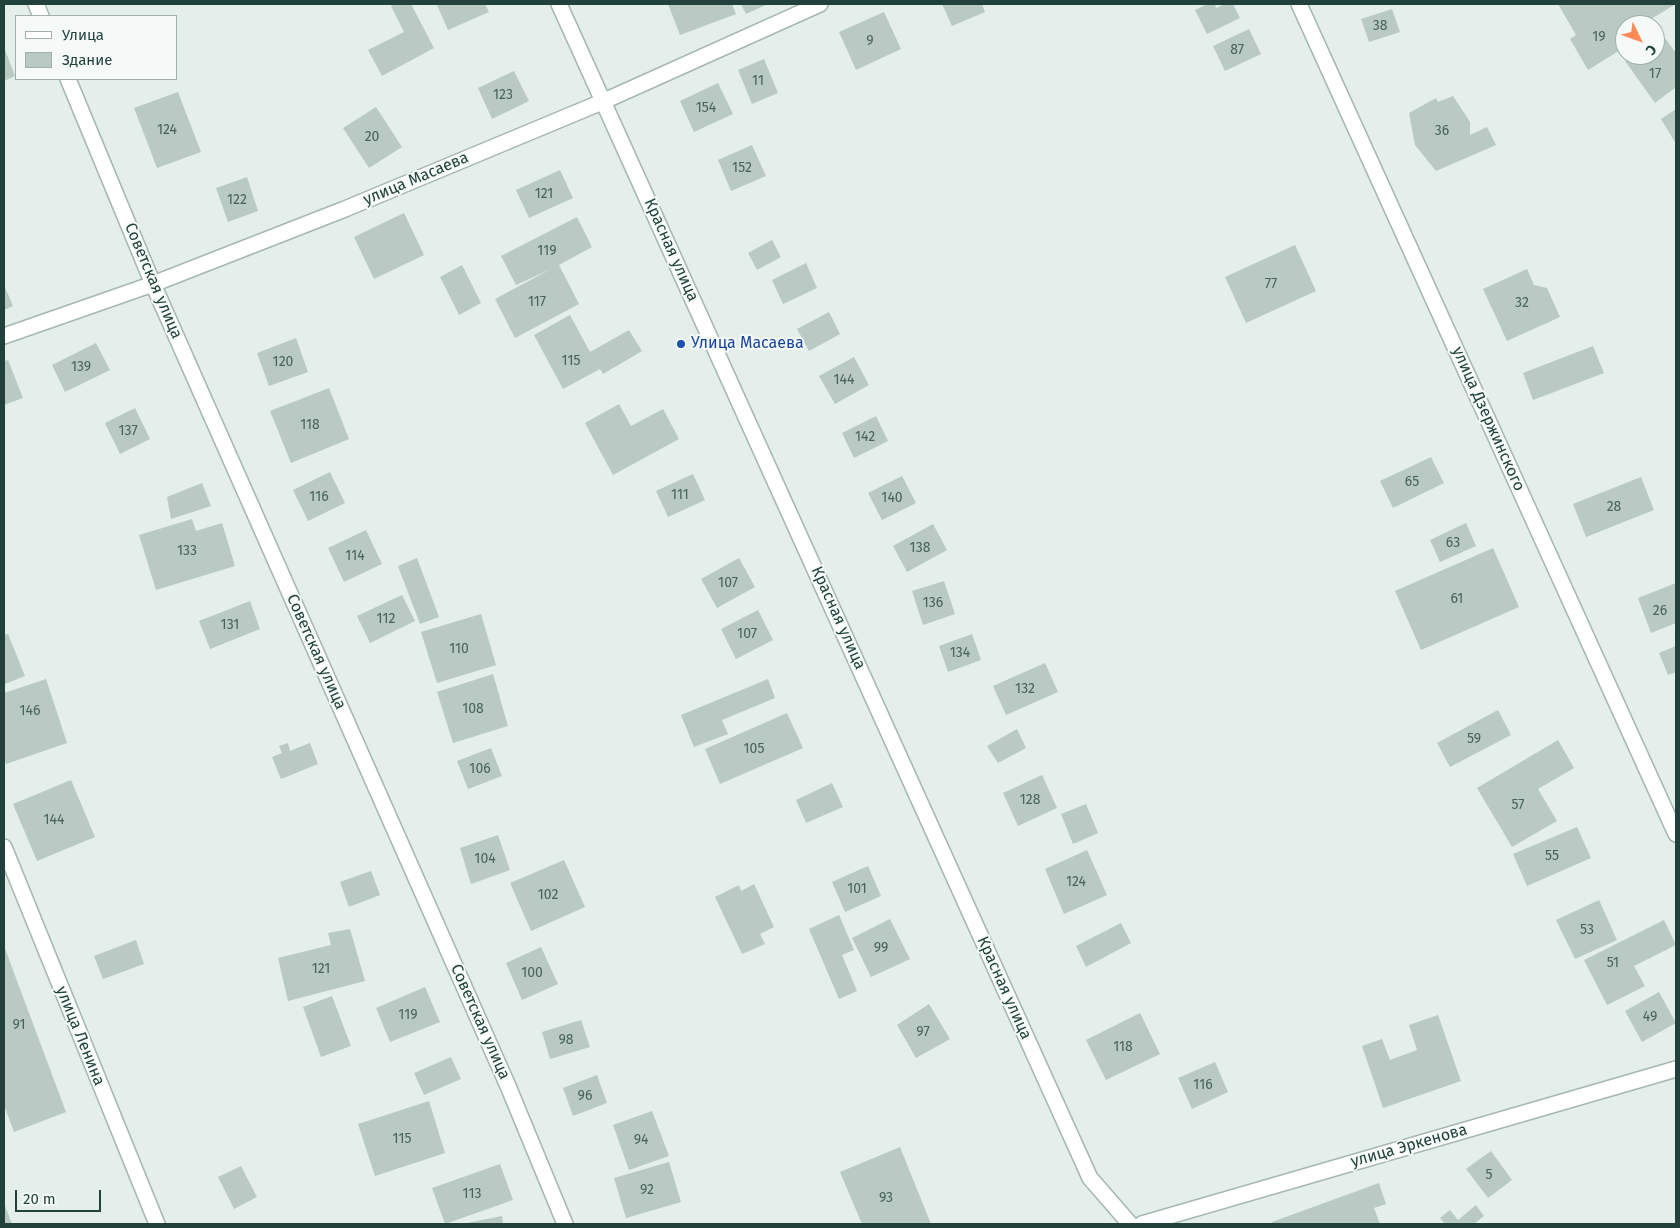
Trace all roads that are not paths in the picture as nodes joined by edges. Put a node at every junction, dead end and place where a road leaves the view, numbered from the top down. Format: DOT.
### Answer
graph roads {
  1 [pos="559,4"];
  2 [pos="820,4"];
  3 [pos="1299,4"];
  4 [pos="68,80"];
  5 [pos="602,102"];
  6 [pos="153,284"];
  7 [pos="4,336"];
  8 [pos="1676,834"];
  9 [pos="4,847"];
  10 [pos="1676,1069"];
  11 [pos="157,1224"];
  12 [pos="565,1224"];
  13 [pos="1130,1224"];
  14 [pos="1142,1224"];
  1 -- 5 [label="street, Красная улица"];
  2 -- 5 [label="street, улица Масаева"];
  3 -- 8 [label="street, улица Дзержинского"];
  4 -- 6 [label="street, Советская улица"];
  5 -- 6 [label="street, улица Масаева"];
  5 -- 13 [label="street, Красная улица"];
  6 -- 7 [label="street, улица Масаева"];
  6 -- 12 [label="street, Советская улица"];
  9 -- 11 [label="street, улица Ленина"];
  10 -- 14 [label="street, улица Эркенова"];
}
